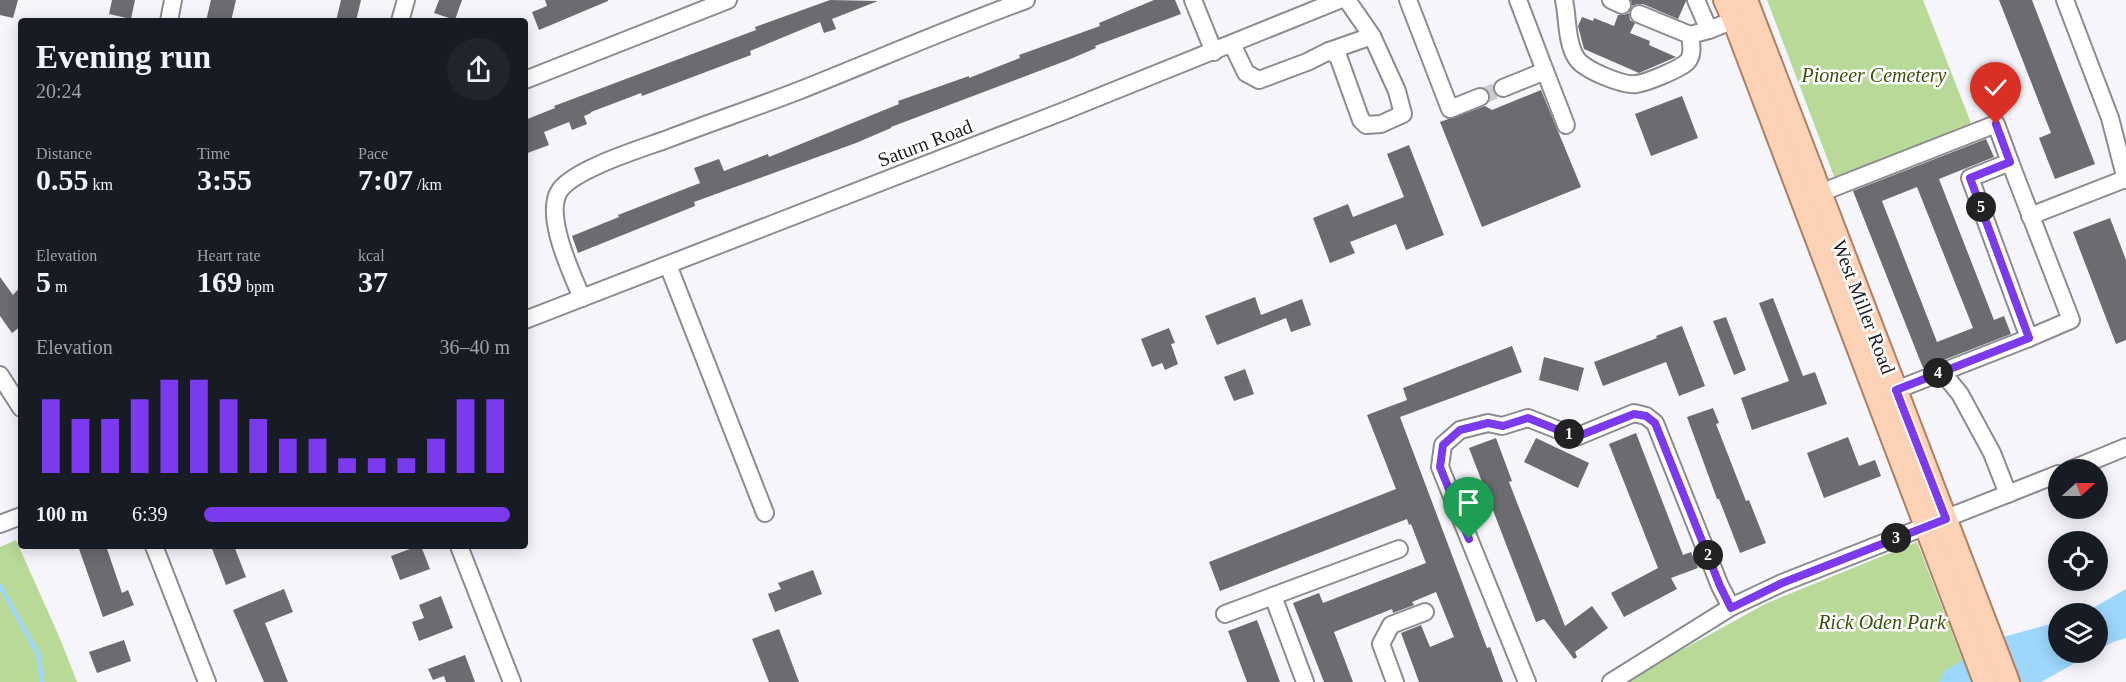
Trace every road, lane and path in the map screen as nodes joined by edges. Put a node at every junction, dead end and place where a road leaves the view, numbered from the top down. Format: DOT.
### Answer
graph roads {
  1 [pos="173,0"];
  2 [pos="406,0"];
  3 [pos="728,0"];
  4 [pos="1026,0"];
  5 [pos="1193,0"];
  6 [pos="1339,0"];
  7 [pos="1347,0"];
  8 [pos="1518,0"];
  9 [pos="1564,0"];
  10 [pos="1696,0"];
  11 [pos="1746,0"];
  12 [pos="2065,0"];
  13 [pos="1412,1"];
  14 [pos="1312,5"];
  15 [pos="1730,10"];
  16 [pos="1639,14"];
  17 [pos="170,18"];
  18 [pos="401,18"];
  19 [pos="1709,30"];
  20 [pos="1690,35"];
  21 [pos="1372,36"];
  22 [pos="1232,44"];
  23 [pos="1329,51"];
  24 [pos="1214,52"];
  25 [pos="1545,71"];
  26 [pos="528,79"];
  27 [pos="1503,88"];
  28 [pos="1480,97"];
  29 [pos="1566,124"];
  30 [pos="2010,162"];
  31 [pos="2126,180"];
  32 [pos="1820,193"];
  33 [pos="2031,216"];
  34 [pos="668,265"];
  35 [pos="582,298"];
  36 [pos="528,319"];
  37 [pos="2029,338"];
  38 [pos="1942,372"];
  39 [pos="0,375"];
  40 [pos="1896,390"];
  41 [pos="18,403"];
  42 [pos="2126,447"];
  43 [pos="2097,459"];
  44 [pos="2048,478"];
  45 [pos="2008,494"];
  46 [pos="765,513"];
  47 [pos="18,517"];
  48 [pos="1936,523"];
  49 [pos="0,524"];
  50 [pos="155,549"];
  51 [pos="460,549"];
  52 [pos="1399,549"];
  53 [pos="1273,596"];
  54 [pos="1731,608"];
  55 [pos="1970,611"];
  56 [pos="1425,612"];
  57 [pos="1225,614"];
  58 [pos="207,682"];
  59 [pos="512,682"];
  60 [pos="1305,682"];
  61 [pos="1395,682"];
  62 [pos="1527,682"];
  63 [pos="1611,682"];
  64 [pos="1986,682"];
  65 [pos="2008,682"];
  1 -- 17 [label="street"];
  2 -- 18 [label="street"];
  3 -- 26 [label="street"];
  4 -- 35 [label="street"];
  5 -- 24 [label="street"];
  6 -- 14 [label="street, Saturn Road"];
  7 -- 21 [label="street"];
  8 -- 25 [label="street"];
  9 -- 20 [label="street"];
  10 -- 19 [label="street"];
  11 -- 32 [label="main road, West Miller Road"];
  12 -- 31 [label="street"];
  13 -- 28 [label="street"];
  14 -- 22 [label="street, Saturn Road"];
  15 -- 19 [label="street"];
  15 -- 48 [label="main road, West Miller Road"];
  16 -- 20 [label="street"];
  19 -- 20 [label="street"];
  21 -- 23 [label="street"];
  21 -- 23 [label="street"];
  22 -- 23 [label="street"];
  22 -- 24 [label="street, Saturn Road"];
  24 -- 34 [label="street, Saturn Road"];
  25 -- 27 [label="street"];
  25 -- 29 [label="street"];
  30 -- 32 [label="street"];
  30 -- 33 [label="street"];
  30 -- 37 [label="street"];
  31 -- 33 [label="street"];
  32 -- 40 [label="main road, West Miller Road"];
  33 -- 37 [label="street"];
  34 -- 35 [label="street, Saturn Road"];
  34 -- 46 [label="street"];
  35 -- 36 [label="street, Saturn Road"];
  37 -- 38 [label="street"];
  38 -- 40 [label="street"];
  38 -- 45 [label="street"];
  39 -- 41 [label="street"];
  40 -- 48 [label="main road, West Miller Road"];
  42 -- 43 [label="street"];
  44 -- 45 [label="street"];
  45 -- 48 [label="street"];
  47 -- 49 [label="street"];
  48 -- 54 [label="street"];
  48 -- 55 [label="main road, West Miller Road"];
  50 -- 58 [label="street"];
  51 -- 59 [label="street"];
  52 -- 53 [label="street"];
  53 -- 57 [label="street"];
  53 -- 60 [label="street"];
  54 -- 62 [label="street"];
  54 -- 63 [label="street"];
  55 -- 64 [label="main road, West Miller Road"];
  55 -- 65 [label="main road, West Miller Road"];
  56 -- 61 [label="street"];
}
